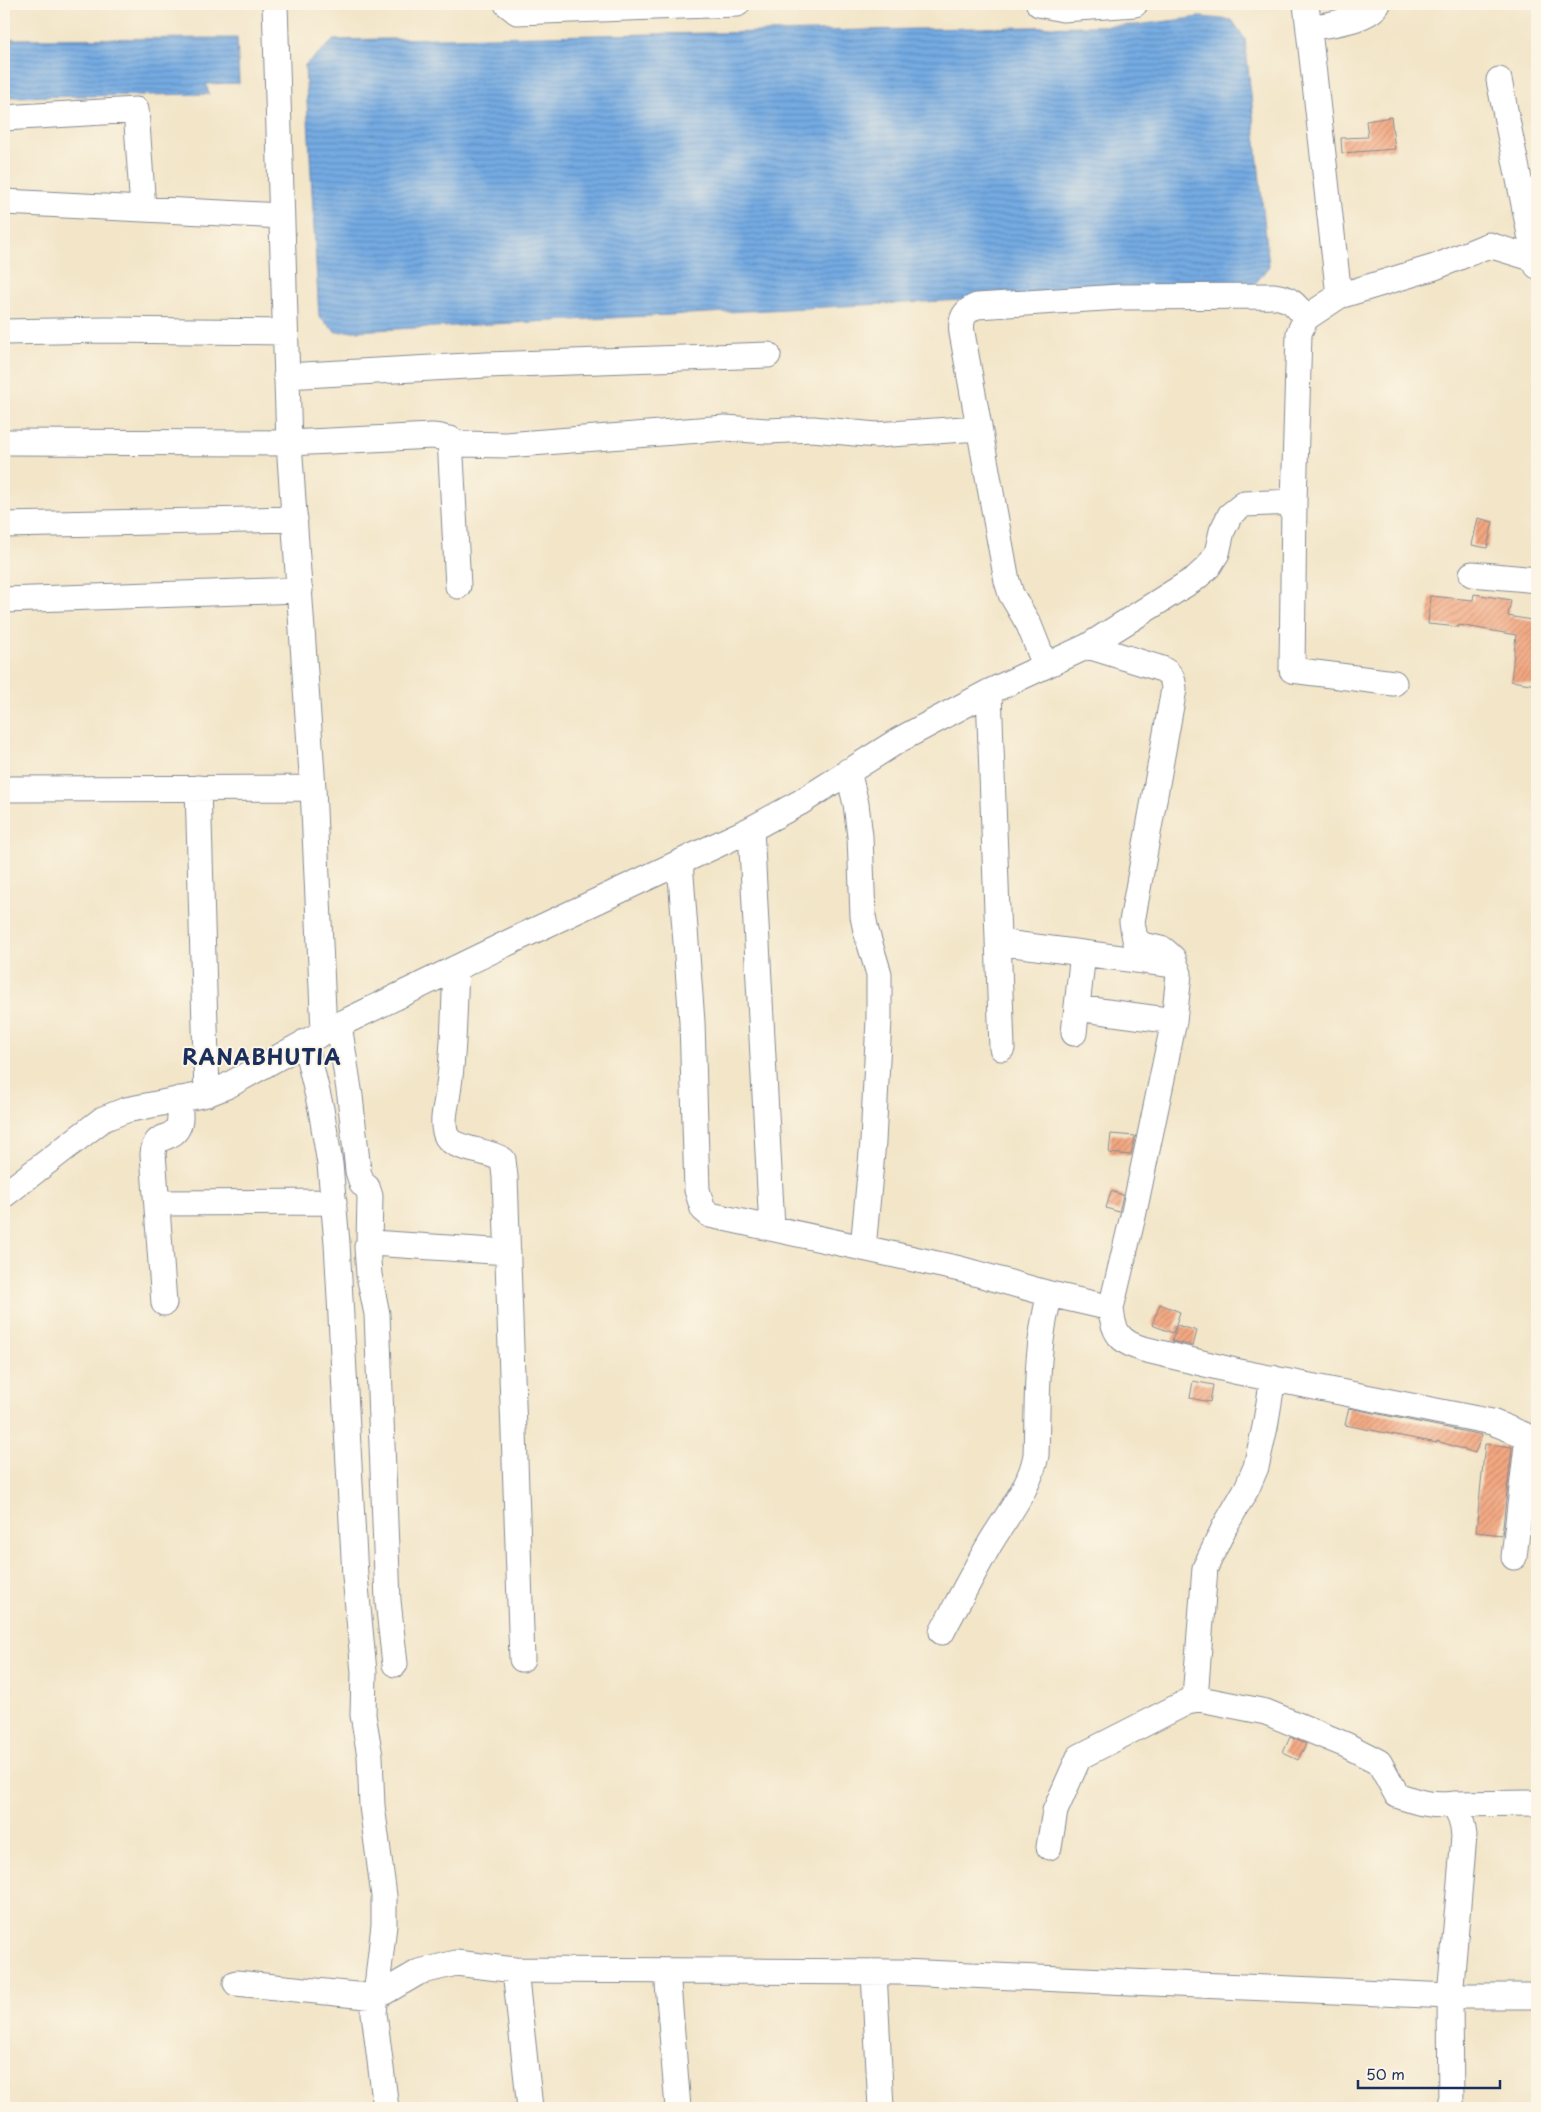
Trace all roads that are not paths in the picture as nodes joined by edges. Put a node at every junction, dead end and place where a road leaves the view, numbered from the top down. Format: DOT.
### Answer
graph roads {
  1 [pos="275,4"];
  2 [pos="507,4"];
  3 [pos="728,4"];
  4 [pos="737,4"];
  5 [pos="1039,4"];
  6 [pos="1135,4"];
  7 [pos="1378,4"];
  8 [pos="1307,16"];
  9 [pos="1499,80"];
  10 [pos="4,118"];
  11 [pos="4,202"];
  12 [pos="143,209"];
  13 [pos="281,216"];
  14 [pos="1536,262"];
  15 [pos="1339,296"];
  16 [pos="1306,318"];
  17 [pos="4,332"];
  18 [pos="284,332"];
  19 [pos="768,355"];
  20 [pos="286,376"];
  21 [pos="979,428"];
  22 [pos="450,439"];
  23 [pos="4,442"];
  24 [pos="289,443"];
  25 [pos="1294,502"];
  26 [pos="295,519"];
  27 [pos="4,525"];
  28 [pos="1472,574"];
  29 [pos="1537,580"];
  30 [pos="458,586"];
  31 [pos="300,590"];
  32 [pos="4,600"];
  33 [pos="1088,646"];
  34 [pos="1045,665"];
  35 [pos="1394,683"];
  36 [pos="989,692"];
  37 [pos="848,771"];
  38 [pos="198,788"];
  39 [pos="313,788"];
  40 [pos="4,790"];
  41 [pos="750,829"];
  42 [pos="680,863"];
  43 [pos="998,942"];
  44 [pos="1083,953"];
  45 [pos="1177,965"];
  46 [pos="456,968"];
  47 [pos="1077,1008"];
  48 [pos="1174,1020"];
  49 [pos="322,1033"];
  50 [pos="1074,1033"];
  51 [pos="1002,1048"];
  52 [pos="206,1094"];
  53 [pos="179,1099"];
  54 [pos="4,1195"];
  55 [pos="157,1202"];
  56 [pos="334,1202"];
  57 [pos="772,1228"];
  58 [pos="369,1244"];
  59 [pos="863,1248"];
  60 [pos="508,1252"];
  61 [pos="1050,1294"];
  62 [pos="164,1303"];
  63 [pos="1110,1308"];
  64 [pos="1273,1378"];
  65 [pos="1533,1439"];
  66 [pos="1514,1557"];
  67 [pos="942,1632"];
  68 [pos="522,1659"];
  69 [pos="395,1664"];
  70 [pos="1195,1698"];
  71 [pos="1537,1803"];
  72 [pos="1453,1804"];
  73 [pos="1049,1847"];
  74 [pos="515,1970"];
  75 [pos="667,1971"];
  76 [pos="874,1972"];
  77 [pos="236,1983"];
  78 [pos="1450,1996"];
  79 [pos="1537,1996"];
  80 [pos="376,1997"];
  81 [pos="386,2108"];
  82 [pos="530,2108"];
  83 [pos="678,2108"];
  84 [pos="881,2108"];
  85 [pos="1451,2108"];
  1 -- 13 [label="street"];
  2 -- 3 [label="street"];
  3 -- 4 [label="street"];
  5 -- 6 [label="street"];
  7 -- 8 [label="street"];
  8 -- 15 [label="street"];
  9 -- 14 [label="street"];
  10 -- 12 [label="street"];
  11 -- 12 [label="street"];
  12 -- 13 [label="street"];
  13 -- 18 [label="street"];
  14 -- 15 [label="street"];
  15 -- 16 [label="street"];
  16 -- 21 [label="street"];
  16 -- 25 [label="street"];
  17 -- 18 [label="street"];
  18 -- 20 [label="street"];
  19 -- 20 [label="street"];
  20 -- 24 [label="street"];
  21 -- 22 [label="street"];
  21 -- 34 [label="street"];
  22 -- 24 [label="street"];
  22 -- 30 [label="street"];
  23 -- 24 [label="street"];
  24 -- 26 [label="street"];
  25 -- 33 [label="street"];
  25 -- 35 [label="street"];
  26 -- 27 [label="street"];
  26 -- 31 [label="street"];
  28 -- 29 [label="street"];
  31 -- 32 [label="street"];
  31 -- 39 [label="street"];
  33 -- 34 [label="street"];
  33 -- 45 [label="street"];
  34 -- 36 [label="street"];
  36 -- 37 [label="street"];
  36 -- 43 [label="street"];
  37 -- 41 [label="street"];
  37 -- 59 [label="street"];
  38 -- 39 [label="street"];
  38 -- 40 [label="street"];
  38 -- 52 [label="street"];
  39 -- 49 [label="street"];
  41 -- 42 [label="street"];
  41 -- 57 [label="street"];
  42 -- 46 [label="street"];
  42 -- 57 [label="street"];
  43 -- 44 [label="street"];
  43 -- 51 [label="street"];
  44 -- 45 [label="street"];
  44 -- 47 [label="street"];
  45 -- 48 [label="street"];
  46 -- 49 [label="street"];
  46 -- 60 [label="street"];
  47 -- 48 [label="street"];
  47 -- 50 [label="street"];
  48 -- 63 [label="street"];
  49 -- 52 [label="street"];
  49 -- 56 [label="street"];
  49 -- 58 [label="street"];
  52 -- 53 [label="street"];
  53 -- 54 [label="street"];
  53 -- 55 [label="street"];
  55 -- 56 [label="street"];
  55 -- 62 [label="street"];
  56 -- 80 [label="street"];
  57 -- 59 [label="street"];
  58 -- 60 [label="street"];
  58 -- 69 [label="street"];
  59 -- 61 [label="street"];
  60 -- 68 [label="street"];
  61 -- 63 [label="street"];
  61 -- 67 [label="street"];
  63 -- 64 [label="street"];
  64 -- 65 [label="street"];
  64 -- 70 [label="street"];
  65 -- 66 [label="street"];
  70 -- 72 [label="street"];
  70 -- 73 [label="street"];
  71 -- 72 [label="street"];
  72 -- 78 [label="street"];
  74 -- 75 [label="street"];
  74 -- 80 [label="street"];
  74 -- 82 [label="street"];
  75 -- 76 [label="street"];
  75 -- 83 [label="street"];
  76 -- 78 [label="street"];
  76 -- 84 [label="street"];
  77 -- 80 [label="street"];
  78 -- 79 [label="street"];
  78 -- 85 [label="street"];
  80 -- 81 [label="street"];
}
